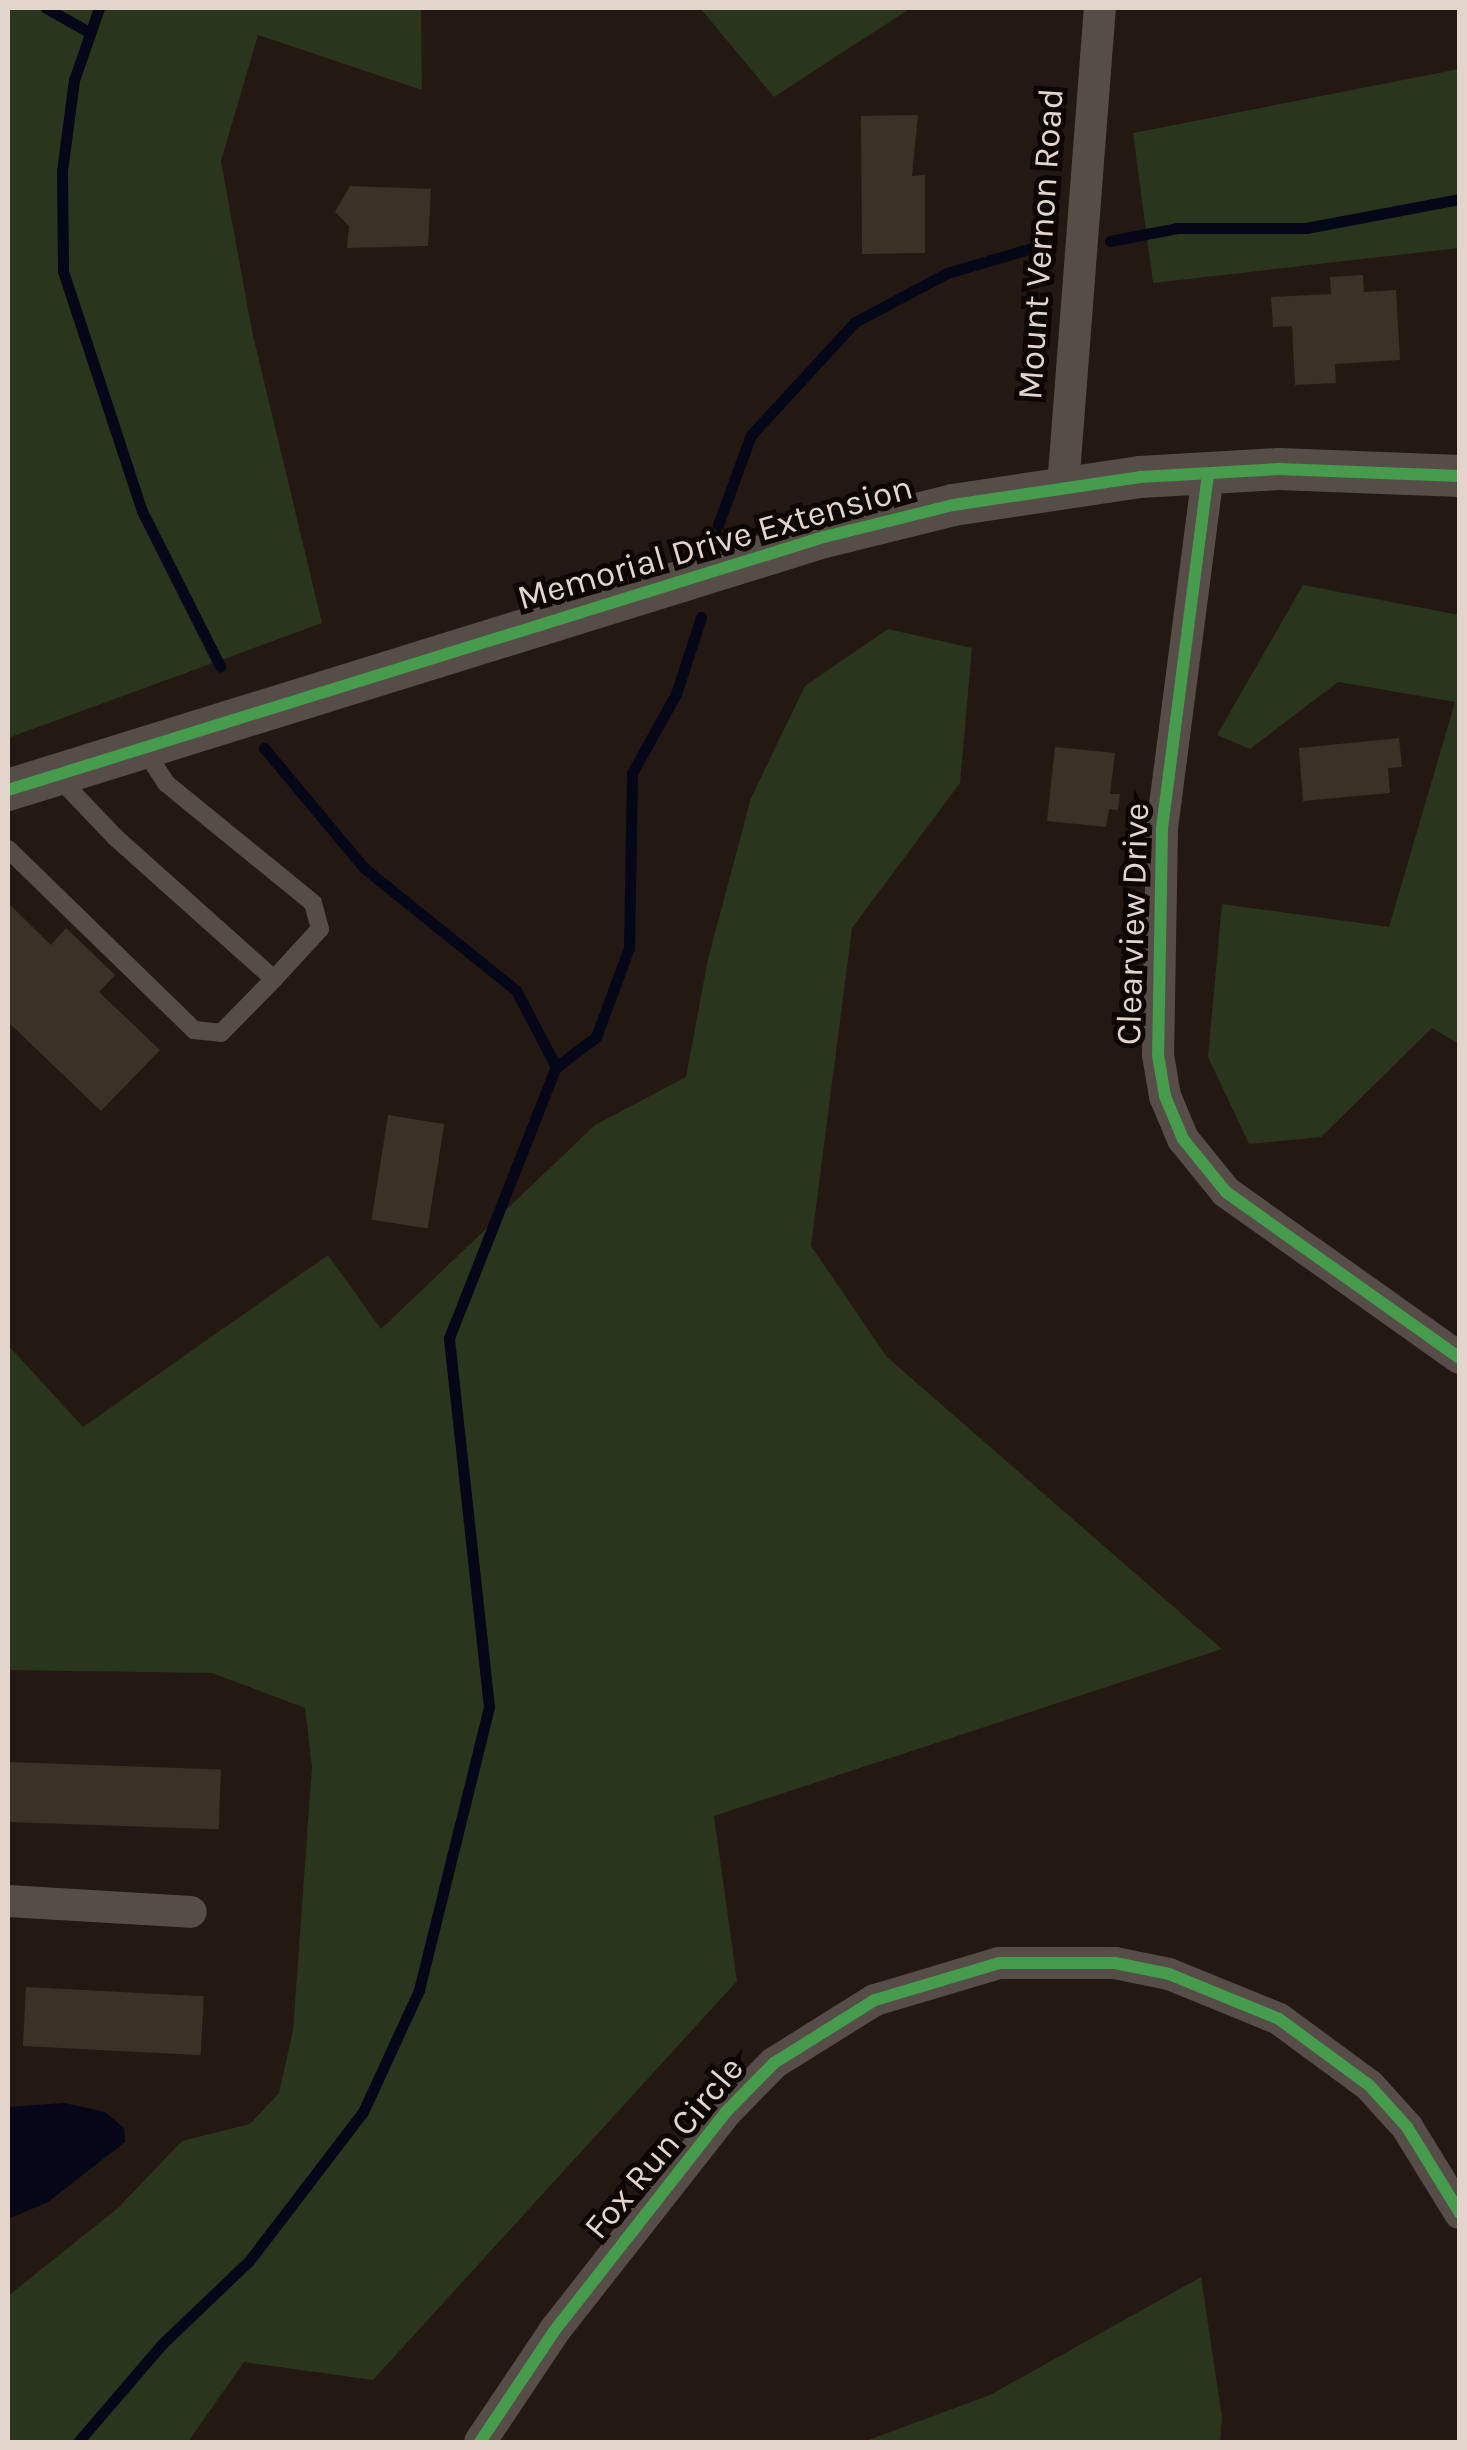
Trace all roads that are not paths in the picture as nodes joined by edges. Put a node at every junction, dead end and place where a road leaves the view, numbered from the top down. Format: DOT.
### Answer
graph roads {
  1 [pos="1100,8"];
  2 [pos="1208,474"];
  3 [pos="1460,476"];
  4 [pos="1062,487"];
  5 [pos="144,748"];
  6 [pos="56,775"];
  7 [pos="8,790"];
  8 [pos="8,848"];
  9 [pos="274,979"];
  10 [pos="1460,1358"];
  11 [pos="8,1901"];
  12 [pos="191,1912"];
  13 [pos="1460,2213"];
  14 [pos="480,2442"];
  1 -- 4 [label="street, Mount Vernon Road"];
  2 -- 3 [label="street, Memorial Drive Extension"];
  2 -- 4 [label="street, Memorial Drive Extension"];
  2 -- 10 [label="street, Clearview Drive"];
  4 -- 5 [label="street, Memorial Drive Extension"];
  5 -- 6 [label="street, Memorial Drive Extension"];
  5 -- 9 [label="lane"];
  6 -- 7 [label="street, Memorial Drive Extension"];
  6 -- 9 [label="lane"];
  8 -- 9 [label="lane"];
  11 -- 12 [label="street"];
  13 -- 14 [label="street, Fox Run Circle"];
}
